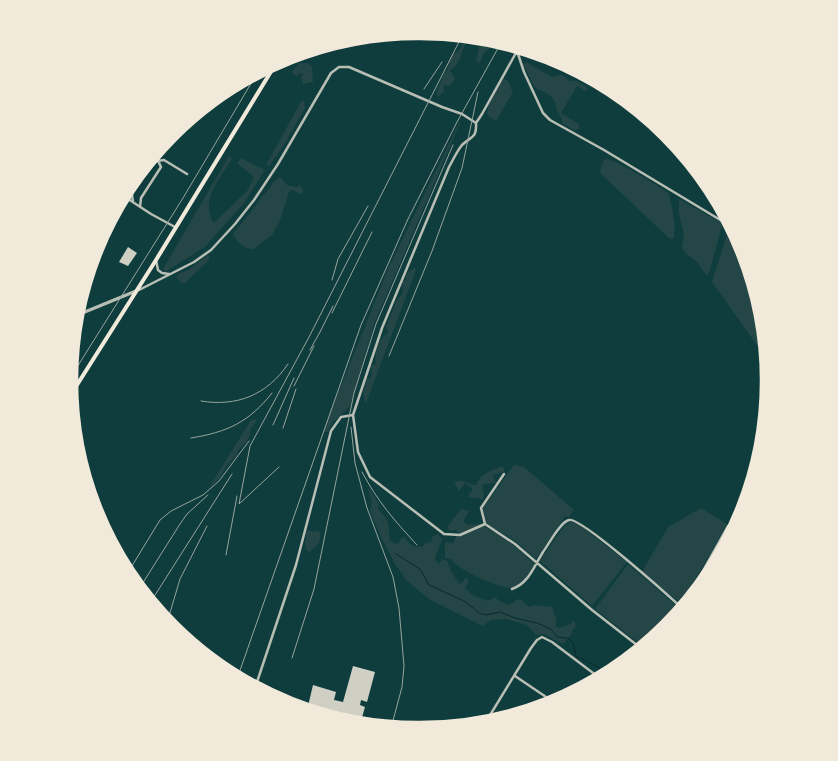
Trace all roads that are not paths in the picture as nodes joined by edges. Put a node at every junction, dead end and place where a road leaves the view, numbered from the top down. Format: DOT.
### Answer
graph roads {
  1 [pos="516,53"];
  2 [pos="518,53"];
  3 [pos="270,73"];
  4 [pos="476,123"];
  5 [pos="157,161"];
  6 [pos="187,174"];
  7 [pos="132,196"];
  8 [pos="129,200"];
  9 [pos="133,202"];
  10 [pos="140,206"];
  11 [pos="721,220"];
  12 [pos="176,227"];
  13 [pos="156,260"];
  14 [pos="170,274"];
  15 [pos="136,291"];
  16 [pos="84,312"];
  17 [pos="77,385"];
  18 [pos="353,415"];
  19 [pos="504,474"];
  20 [pos="485,524"];
  21 [pos="728,526"];
  22 [pos="711,557"];
  23 [pos="536,563"];
  24 [pos="512,589"];
  25 [pos="677,604"];
  26 [pos="636,644"];
  27 [pos="594,674"];
  28 [pos="515,676"];
  29 [pos="257,681"];
  30 [pos="546,698"];
  31 [pos="490,715"];
  1 -- 4 [label="street"];
  2 -- 11 [label="street"];
  3 -- 12 [label="main road"];
  4 -- 14 [label="street"];
  4 -- 18 [label="street"];
  5 -- 6 [label="street"];
  5 -- 10 [label="street"];
  7 -- 9 [label="street"];
  8 -- 9 [label="street"];
  9 -- 10 [label="street"];
  10 -- 12 [label="street"];
  12 -- 13 [label="main road"];
  13 -- 14 [label="street"];
  13 -- 15 [label="main road"];
  14 -- 15 [label="street"];
  15 -- 16 [label="street"];
  15 -- 17 [label="main road"];
  18 -- 20 [label="street"];
  18 -- 29 [label="street"];
  19 -- 20 [label="street"];
  20 -- 23 [label="street"];
  21 -- 22 [label="street"];
  23 -- 24 [label="street"];
  23 -- 25 [label="street"];
  23 -- 26 [label="street"];
  27 -- 28 [label="street"];
  28 -- 30 [label="street"];
  28 -- 31 [label="street"];
}
